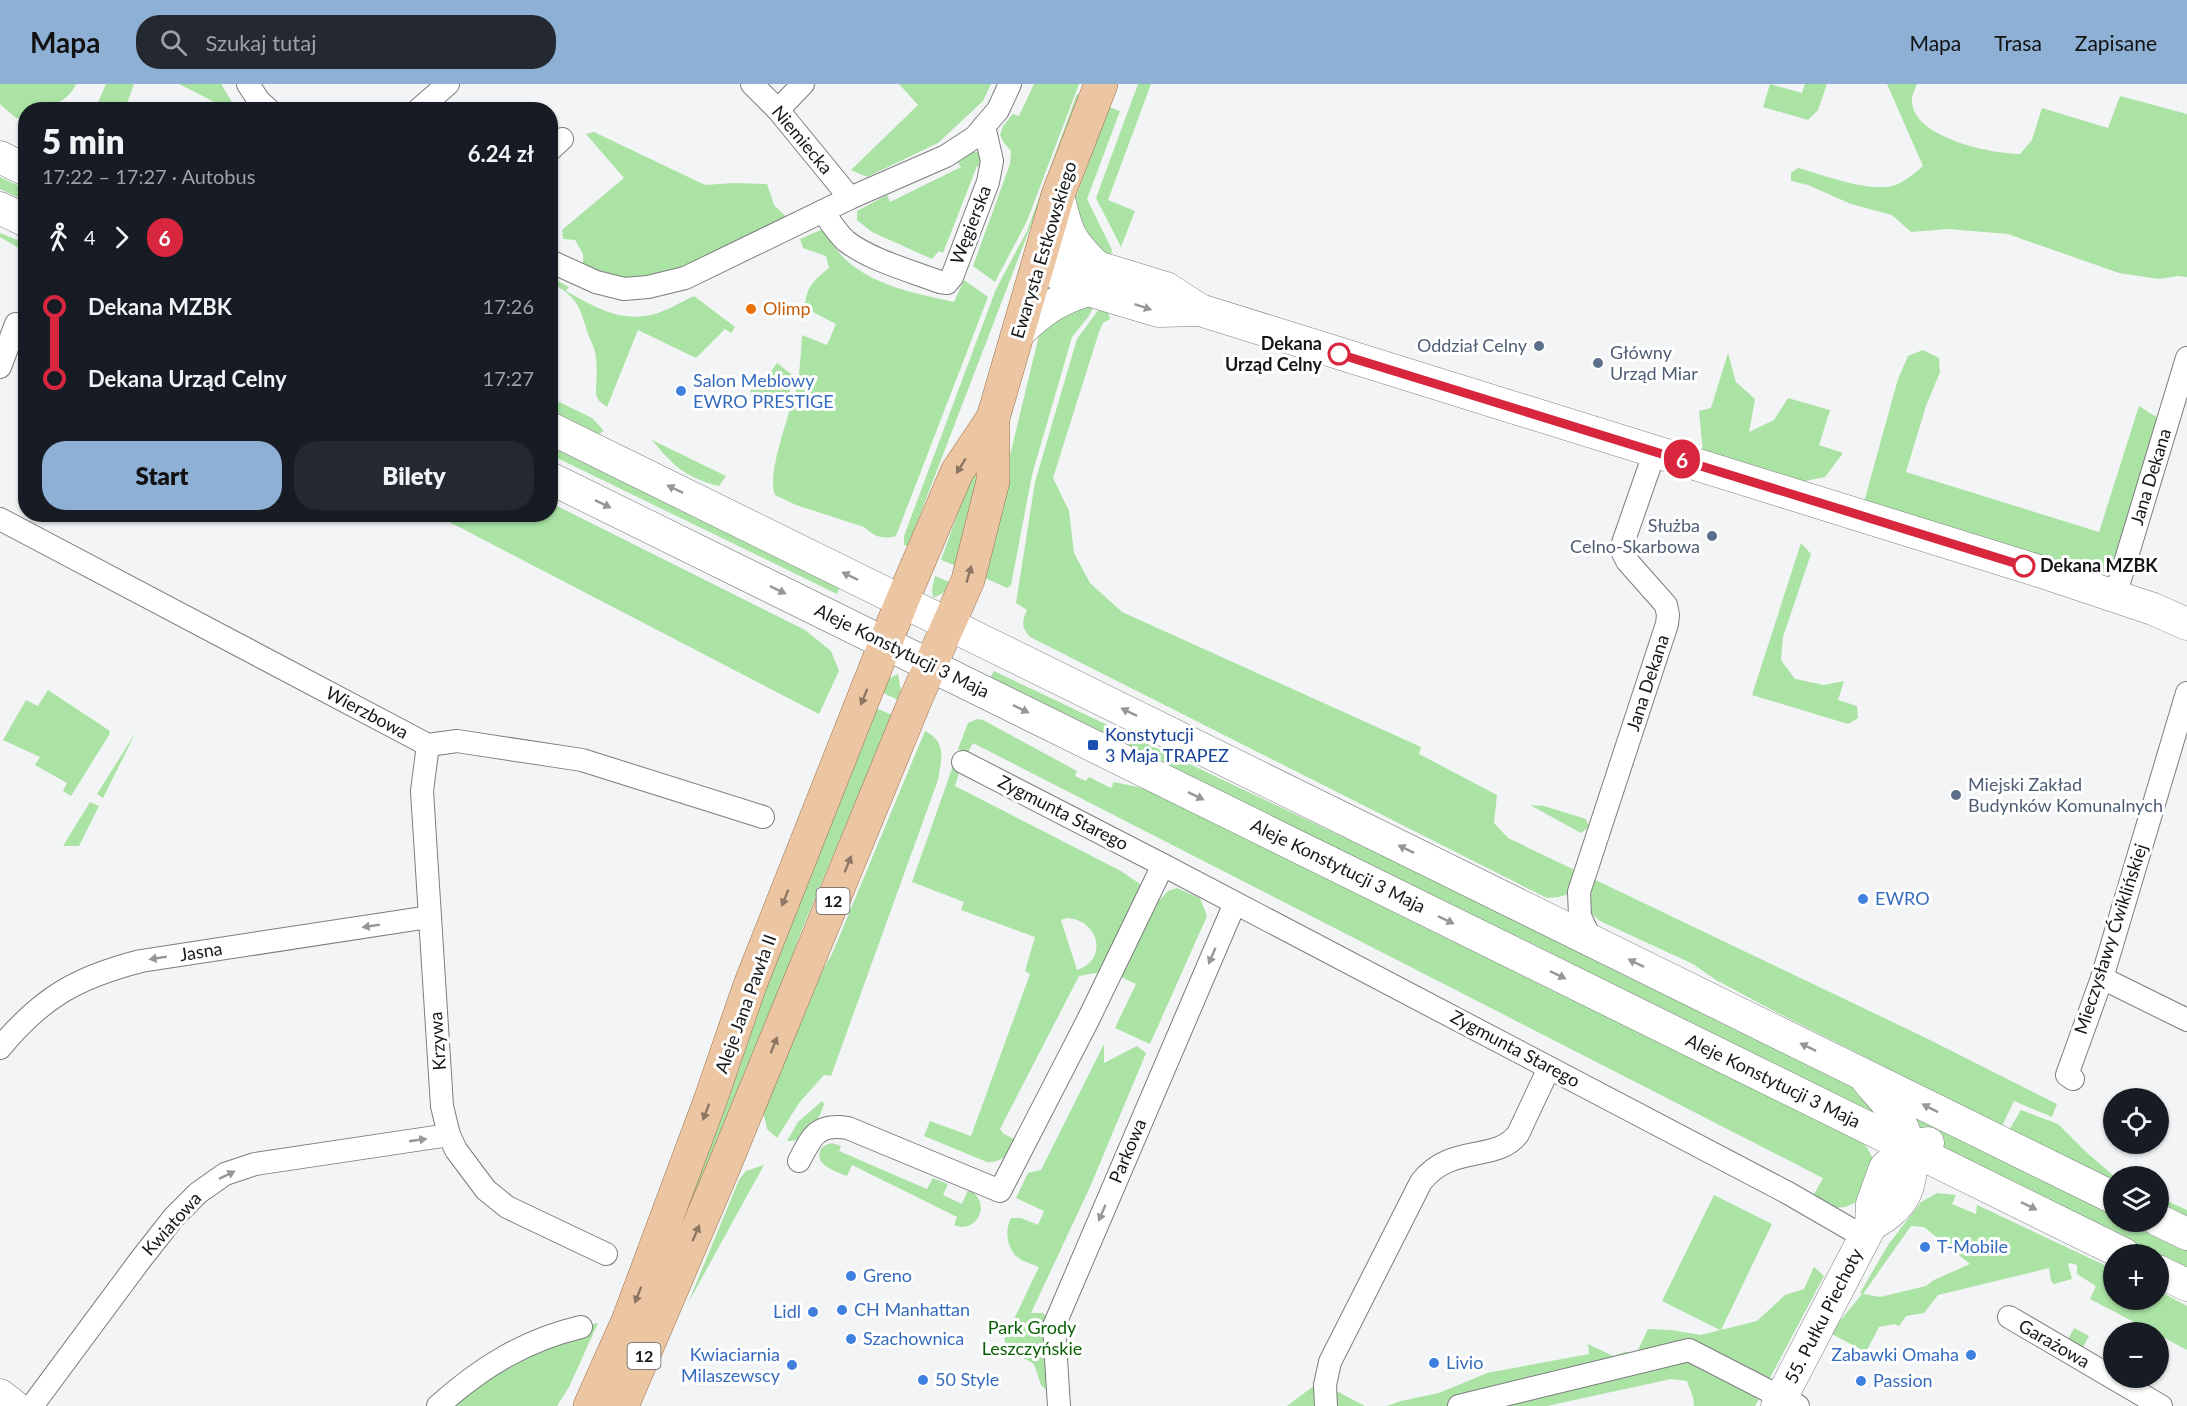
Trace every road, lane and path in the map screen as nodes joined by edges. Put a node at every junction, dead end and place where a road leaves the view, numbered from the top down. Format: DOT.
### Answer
graph roads {
  1 [pos="447,84"];
  2 [pos="752,84"];
  3 [pos="803,84"];
  4 [pos="1010,84"];
  5 [pos="1101,84"];
  6 [pos="427,102"];
  7 [pos="778,110"];
  8 [pos="984,126"];
  9 [pos="0,157"];
  10 [pos="18,166"];
  11 [pos="1058,195"];
  12 [pos="850,198"];
  13 [pos="0,208"];
  14 [pos="823,211"];
  15 [pos="18,216"];
  16 [pos="1038,262"];
  17 [pos="558,265"];
  18 [pos="1093,278"];
  19 [pos="16,324"];
  20 [pos="1018,333"];
  21 [pos="2187,358"];
  22 [pos="0,366"];
  23 [pos="993,418"];
  24 [pos="558,432"];
  25 [pos="1655,451"];
  26 [pos="558,482"];
  27 [pos="0,519"];
  28 [pos="2115,596"];
  29 [pos="902,601"];
  30 [pos="949,624"];
  31 [pos="2187,624"];
  32 [pos="886,643"];
  33 [pos="931,664"];
  34 [pos="2187,693"];
  35 [pos="428,745"];
  36 [pos="963,762"];
  37 [pos="763,817"];
  38 [pos="1163,865"];
  39 [pos="1579,892"];
  40 [pos="1235,903"];
  41 [pos="1537,914"];
  42 [pos="429,917"];
  43 [pos="1590,940"];
  44 [pos="2102,978"];
  45 [pos="2187,1020"];
  46 [pos="0,1048"];
  47 [pos="1549,1068"];
  48 [pos="1861,1072"];
  49 [pos="2073,1079"];
  50 [pos="1851,1119"];
  51 [pos="449,1135"];
  52 [pos="1982,1135"];
  53 [pos="1909,1146"];
  54 [pos="799,1161"];
  55 [pos="1885,1168"];
  56 [pos="1976,1180"];
  57 [pos="1906,1190"];
  58 [pos="2103,1193"];
  59 [pos="2169,1225"];
  60 [pos="1867,1231"];
  61 [pos="2187,1234"];
  62 [pos="2104,1244"];
  63 [pos="606,1254"];
  64 [pos="2169,1276"];
  65 [pos="2187,1285"];
  66 [pos="2009,1317"];
  67 [pos="581,1327"];
  68 [pos="0,1395"];
  69 [pos="1785,1403"];
  70 [pos="14,1406"];
  71 [pos="32,1406"];
  72 [pos="438,1406"];
  73 [pos="590,1406"];
  74 [pos="622,1406"];
  75 [pos="1059,1406"];
  76 [pos="1326,1406"];
  77 [pos="1459,1406"];
  78 [pos="2162,1406"];
  1 -- 6 [label="street"];
  2 -- 7 [label="street, Niemiecka"];
  3 -- 7 [label="street"];
  4 -- 8 [label="street"];
  5 -- 11 [label="main road, Ewarysta Estkowskiego / 12"];
  7 -- 12 [label="street, Niemiecka"];
  8 -- 12 [label="street"];
  8 -- 14 [label="street, Węgierska"];
  9 -- 10 [label="main road"];
  11 -- 16 [label="main road, Ewarysta Estkowskiego / 12"];
  11 -- 18 [label="main road"];
  12 -- 14 [label="street"];
  13 -- 15 [label="main road"];
  14 -- 17 [label="street"];
  16 -- 18 [label="main road"];
  16 -- 20 [label="main road, Ewarysta Estkowskiego / 12"];
  18 -- 20 [label="main road"];
  18 -- 25 [label="main road"];
  19 -- 22 [label="street"];
  20 -- 23 [label="main road, Ewarysta Estkowskiego / 12"];
  21 -- 28 [label="street, Jana Dekana"];
  23 -- 29 [label="main road, Ewarysta Estkowskiego / 12, one-way"];
  30 -- 23 [label="main road, Ewarysta Estkowskiego / 12, one-way"];
  29 -- 24 [label="main road, one-way"];
  25 -- 28 [label="main road"];
  25 -- 39 [label="street, Jana Dekana"];
  26 -- 32 [label="main road, Aleje Konstytucji 3 Maja, one-way"];
  27 -- 35 [label="street, Wierzbowa"];
  28 -- 31 [label="main road"];
  29 -- 30 [label="main road"];
  29 -- 32 [label="main road, Aleje Jana Pawła II / 12"];
  30 -- 33 [label="main road, 12"];
  41 -- 30 [label="main road, one-way"];
  32 -- 33 [label="main road, Aleje Konstytucji 3 Maja"];
  32 -- 73 [label="main road, Aleje Jana Pawła II / 12, one-way"];
  33 -- 50 [label="main road, Aleje Konstytucji 3 Maja, one-way"];
  74 -- 33 [label="main road, 12, one-way"];
  34 -- 44 [label="street, Mieczysławy Ćwiklińskiej"];
  35 -- 37 [label="street, Wierzbowa"];
  35 -- 42 [label="street, Krzywa"];
  36 -- 38 [label="street, Zygmunta Starego"];
  38 -- 40 [label="street, Zygmunta Starego"];
  38 -- 54 [label="street"];
  39 -- 41 [label="street"];
  39 -- 43 [label="street, Jana Dekana"];
  40 -- 47 [label="street, Zygmunta Starego"];
  40 -- 75 [label="street, Parkowa, one-way"];
  41 -- 43 [label="main road"];
  42 -- 46 [label="street, Jasna, one-way"];
  42 -- 51 [label="street, Krzywa"];
  48 -- 43 [label="main road, one-way"];
  44 -- 45 [label="street"];
  44 -- 49 [label="street, Mieczysławy Ćwiklińskiej"];
  47 -- 60 [label="street, Zygmunta Starego"];
  47 -- 76 [label="street"];
  52 -- 48 [label="main road, one-way"];
  48 -- 53 [label="main road, 55. Pułku Piechoty"];
  50 -- 53 [label="main road, Aleje Konstytucji 3 Maja"];
  50 -- 55 [label="main road"];
  51 -- 63 [label="street, Krzywa"];
  71 -- 51 [label="street, Kwiatowa, one-way"];
  52 -- 53 [label="main road"];
  52 -- 58 [label="main road"];
  53 -- 55 [label="main road, 55. Pułku Piechoty"];
  53 -- 56 [label="main road, Aleje Konstytucji 3 Maja"];
  53 -- 57 [label="main road, 55. Pułku Piechoty"];
  55 -- 60 [label="main road, 55. Pułku Piechoty"];
  56 -- 57 [label="main road"];
  56 -- 62 [label="main road, Aleje Konstytucji 3 Maja, one-way"];
  57 -- 60 [label="main road, 55. Pułku Piechoty"];
  59 -- 61 [label="main road"];
  60 -- 69 [label="main road, 55. Pułku Piechoty"];
  64 -- 65 [label="main road"];
  66 -- 78 [label="street, Garażowa"];
  67 -- 72 [label="street"];
  68 -- 70 [label="main road"];
  69 -- 77 [label="street"];
}
